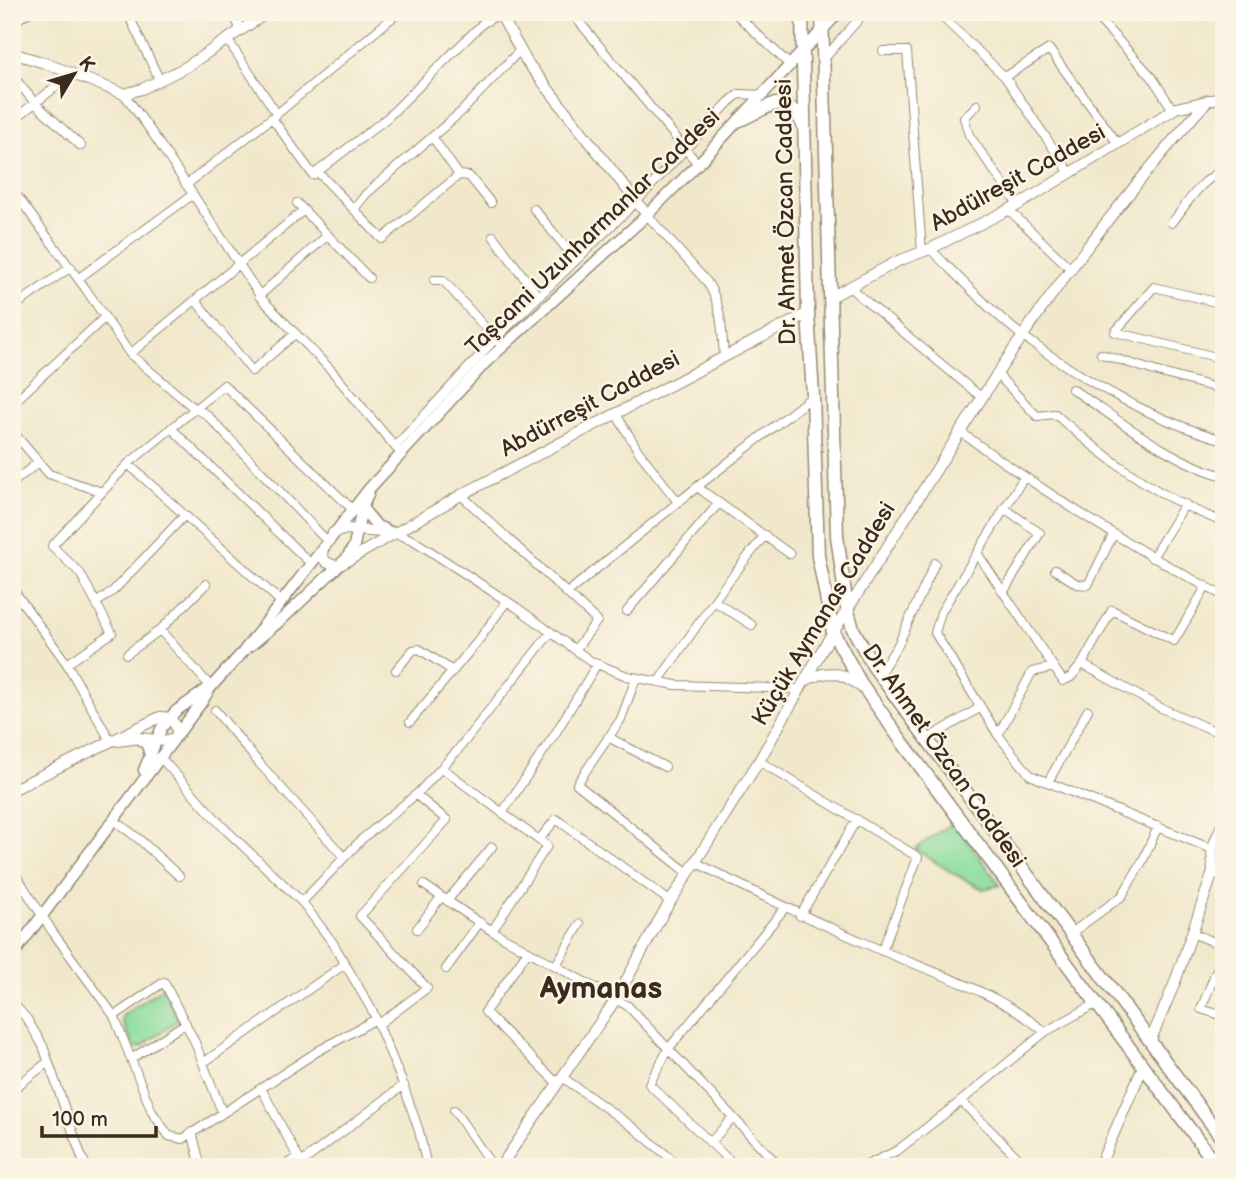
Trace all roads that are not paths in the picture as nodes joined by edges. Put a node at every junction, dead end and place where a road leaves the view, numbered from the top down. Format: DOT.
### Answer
graph roads {
  1 [pos="29,12"];
  2 [pos="127,12"];
  3 [pos="232,12"];
  4 [pos="268,12"];
  5 [pos="399,12"];
  6 [pos="571,12"];
  7 [pos="734,12"];
  8 [pos="802,12"];
  9 [pos="822,12"];
  10 [pos="839,12"];
  11 [pos="865,12"];
  12 [pos="937,12"];
  13 [pos="1092,12"];
  14 [pos="501,13"];
  15 [pos="13,19"];
  16 [pos="241,30"];
  17 [pos="823,30"];
  18 [pos="228,39"];
  19 [pos="520,50"];
  20 [pos="883,51"];
  21 [pos="12,52"];
  22 [pos="803,52"];
  23 [pos="823,60"];
  24 [pos="791,66"];
  25 [pos="72,74"];
  26 [pos="12,75"];
  27 [pos="1005,78"];
  28 [pos="160,80"];
  29 [pos="124,94"];
  30 [pos="764,95"];
  31 [pos="1224,97"];
  32 [pos="1208,100"];
  33 [pos="34,103"];
  34 [pos="977,105"];
  35 [pos="1172,110"];
  36 [pos="275,116"];
  37 [pos="740,120"];
  38 [pos="12,121"];
  39 [pos="805,129"];
  40 [pos="433,138"];
  41 [pos="1118,144"];
  42 [pos="81,146"];
  43 [pos="685,150"];
  44 [pos="698,164"];
  45 [pos="1224,170"];
  46 [pos="318,172"];
  47 [pos="1070,173"];
  48 [pos="459,174"];
  49 [pos="186,185"];
  50 [pos="12,189"];
  51 [pos="192,195"];
  52 [pos="636,202"];
  53 [pos="297,203"];
  54 [pos="491,203"];
  55 [pos="355,208"];
  56 [pos="1014,208"];
  57 [pos="534,209"];
  58 [pos="304,210"];
  59 [pos="647,215"];
  60 [pos="1172,223"];
  61 [pos="328,235"];
  62 [pos="493,236"];
  63 [pos="926,251"];
  64 [pos="575,260"];
  65 [pos="239,265"];
  66 [pos="71,267"];
  67 [pos="1072,270"];
  68 [pos="79,278"];
  69 [pos="369,278"];
  70 [pos="434,280"];
  71 [pos="849,287"];
  72 [pos="259,296"];
  73 [pos="538,296"];
  74 [pos="831,296"];
  75 [pos="196,301"];
  76 [pos="1224,304"];
  77 [pos="12,308"];
  78 [pos="808,313"];
  79 [pos="105,317"];
  80 [pos="295,334"];
  81 [pos="1023,335"];
  82 [pos="499,343"];
  83 [pos="130,354"];
  84 [pos="1101,354"];
  85 [pos="724,357"];
  86 [pos="1224,359"];
  87 [pos="996,374"];
  88 [pos="1072,389"];
  89 [pos="1224,390"];
  90 [pos="813,396"];
  91 [pos="981,397"];
  92 [pos="12,404"];
  93 [pos="195,409"];
  94 [pos="616,414"];
  95 [pos="171,428"];
  96 [pos="12,431"];
  97 [pos="959,431"];
  98 [pos="1224,440"];
  99 [pos="398,451"];
  100 [pos="39,463"];
  101 [pos="128,464"];
  102 [pos="1224,476"];
  103 [pos="1024,477"];
  104 [pos="12,483"];
  105 [pos="697,487"];
  106 [pos="102,492"];
  107 [pos="461,495"];
  108 [pos="678,502"];
  109 [pos="719,503"];
  110 [pos="1185,505"];
  111 [pos="1004,508"];
  112 [pos="357,509"];
  113 [pos="184,516"];
  114 [pos="1224,522"];
  115 [pos="357,530"];
  116 [pos="393,533"];
  117 [pos="1113,535"];
  118 [pos="765,536"];
  119 [pos="328,540"];
  120 [pos="977,553"];
  121 [pos="790,554"];
  122 [pos="1153,558"];
  123 [pos="310,563"];
  124 [pos="935,563"];
  125 [pos="342,564"];
  126 [pos="1055,570"];
  127 [pos="206,584"];
  128 [pos="1206,587"];
  129 [pos="12,588"];
  130 [pos="1004,591"];
  131 [pos="567,593"];
  132 [pos="1224,596"];
  133 [pos="280,601"];
  134 [pos="507,601"];
  135 [pos="714,601"];
  136 [pos="96,603"];
  137 [pos="847,608"];
  138 [pos="627,611"];
  139 [pos="752,625"];
  140 [pos="160,630"];
  141 [pos="551,632"];
  142 [pos="833,632"];
  143 [pos="575,650"];
  144 [pos="243,652"];
  145 [pos="127,654"];
  146 [pos="67,664"];
  147 [pos="597,664"];
  148 [pos="1082,664"];
  149 [pos="1054,667"];
  150 [pos="396,670"];
  151 [pos="453,671"];
  152 [pos="879,674"];
  153 [pos="636,678"];
  154 [pos="658,682"];
  155 [pos="803,685"];
  156 [pos="211,687"];
  157 [pos="866,692"];
  158 [pos="981,707"];
  159 [pos="215,710"];
  160 [pos="1088,710"];
  161 [pos="164,718"];
  162 [pos="410,722"];
  163 [pos="1224,734"];
  164 [pos="998,735"];
  165 [pos="175,736"];
  166 [pos="608,737"];
  167 [pos="139,738"];
  168 [pos="156,740"];
  169 [pos="926,740"];
  170 [pos="111,742"];
  171 [pos="155,757"];
  172 [pos="759,761"];
  173 [pos="664,767"];
  174 [pos="442,768"];
  175 [pos="1048,782"];
  176 [pos="13,786"];
  177 [pos="416,795"];
  178 [pos="502,813"];
  179 [pos="857,819"];
  180 [pos="114,820"];
  181 [pos="1224,820"];
  182 [pos="1158,826"];
  183 [pos="539,840"];
  184 [pos="492,847"];
  185 [pos="1212,849"];
  186 [pos="344,857"];
  187 [pos="695,862"];
  188 [pos="12,869"];
  189 [pos="1213,872"];
  190 [pos="688,873"];
  191 [pos="180,876"];
  192 [pos="1224,878"];
  193 [pos="424,885"];
  194 [pos="444,899"];
  195 [pos="302,902"];
  196 [pos="671,902"];
  197 [pos="785,908"];
  198 [pos="43,916"];
  199 [pos="800,916"];
  200 [pos="480,922"];
  201 [pos="580,924"];
  202 [pos="417,929"];
  203 [pos="492,931"];
  204 [pos="1192,933"];
  205 [pos="1070,934"];
  206 [pos="1224,946"];
  207 [pos="528,951"];
  208 [pos="882,951"];
  209 [pos="1224,952"];
  210 [pos="12,956"];
  211 [pos="345,964"];
  212 [pos="556,965"];
  213 [pos="446,969"];
  214 [pos="616,999"];
  215 [pos="12,1002"];
  216 [pos="1097,1003"];
  217 [pos="114,1016"];
  218 [pos="1224,1016"];
  219 [pos="377,1022"];
  220 [pos="186,1023"];
  221 [pos="1045,1032"];
  222 [pos="1150,1042"];
  223 [pos="669,1048"];
  224 [pos="131,1059"];
  225 [pos="48,1062"];
  226 [pos="203,1063"];
  227 [pos="1143,1067"];
  228 [pos="560,1080"];
  229 [pos="404,1085"];
  230 [pos="261,1088"];
  231 [pos="12,1090"];
  232 [pos="961,1101"];
  233 [pos="454,1110"];
  234 [pos="222,1112"];
  235 [pos="733,1117"];
  236 [pos="192,1132"];
  237 [pos="1224,1141"];
  238 [pos="710,1143"];
  239 [pos="301,1163"];
  240 [pos="87,1167"];
  241 [pos="201,1167"];
  242 [pos="281,1167"];
  243 [pos="427,1167"];
  244 [pos="493,1167"];
  245 [pos="500,1167"];
  246 [pos="681,1167"];
  247 [pos="736,1167"];
  248 [pos="780,1167"];
  249 [pos="863,1167"];
  250 [pos="1027,1167"];
  251 [pos="1099,1167"];
  252 [pos="1218,1167"];
  1 -- 15 [label="street"];
  2 -- 28 [label="street"];
  3 -- 16 [label="street"];
  4 -- 16 [label="street"];
  5 -- 36 [label="street"];
  6 -- 43 [label="street"];
  7 -- 24 [label="street"];
  8 -- 22 [label="main road, Dr. Ahmet Özcan Caddesi"];
  9 -- 17 [label="main road, Dr. Ahmet Özcan Caddesi"];
  10 -- 17 [label="main road, Taşcami Uzunharmanlar Caddesi"];
  11 -- 23 [label="street"];
  12 -- 27 [label="street"];
  13 -- 35 [label="street"];
  14 -- 19 [label="street"];
  14 -- 46 [label="street"];
  16 -- 18 [label="street"];
  17 -- 22 [label="main road, Taşcami Uzunharmanlar Caddesi"];
  17 -- 23 [label="main road, Dr. Ahmet Özcan Caddesi"];
  18 -- 28 [label="street"];
  18 -- 36 [label="street"];
  19 -- 40 [label="street"];
  19 -- 52 [label="street"];
  20 -- 63 [label="street"];
  21 -- 25 [label="street"];
  22 -- 24 [label="main road, Taşcami Uzunharmanlar Caddesi"];
  22 -- 39 [label="main road, Dr. Ahmet Özcan Caddesi"];
  23 -- 74 [label="main road, Dr. Ahmet Özcan Caddesi"];
  24 -- 30 [label="main road, Taşcami Uzunharmanlar Caddesi"];
  25 -- 29 [label="street"];
  25 -- 33 [label="street"];
  26 -- 33 [label="street"];
  27 -- 41 [label="street"];
  27 -- 47 [label="street"];
  28 -- 29 [label="street"];
  29 -- 49 [label="street"];
  30 -- 37 [label="main road, Taşcami Uzunharmanlar Caddesi"];
  30 -- 43 [label="street"];
  31 -- 32 [label="street, Abdülreşit Caddesi"];
  32 -- 35 [label="street, Abdülreşit Caddesi"];
  32 -- 67 [label="street, Küçük Aymanas Caddesi"];
  33 -- 38 [label="street"];
  33 -- 42 [label="street"];
  34 -- 56 [label="street"];
  35 -- 41 [label="street, Abdülreşit Caddesi"];
  36 -- 46 [label="street"];
  36 -- 49 [label="street"];
  37 -- 39 [label="main road"];
  37 -- 44 [label="main road, Taşcami Uzunharmanlar Caddesi"];
  39 -- 78 [label="main road, Dr. Ahmet Özcan Caddesi"];
  40 -- 48 [label="street"];
  40 -- 55 [label="street"];
  41 -- 47 [label="street, Abdülreşit Caddesi"];
  43 -- 44 [label="street"];
  43 -- 52 [label="street"];
  44 -- 59 [label="main road, Taşcami Uzunharmanlar Caddesi"];
  45 -- 60 [label="street"];
  46 -- 55 [label="street"];
  47 -- 56 [label="street, Abdülreşit Caddesi"];
  48 -- 54 [label="street"];
  48 -- 55 [label="street"];
  49 -- 51 [label="street"];
  50 -- 66 [label="street"];
  51 -- 65 [label="street"];
  51 -- 68 [label="street"];
  52 -- 59 [label="street"];
  52 -- 64 [label="street"];
  53 -- 58 [label="street"];
  56 -- 63 [label="street, Abdülreşit Caddesi"];
  56 -- 67 [label="street"];
  57 -- 64 [label="street"];
  58 -- 61 [label="street"];
  58 -- 65 [label="street"];
  59 -- 82 [label="main road, Taşcami Uzunharmanlar Caddesi"];
  59 -- 85 [label="street"];
  61 -- 69 [label="street"];
  61 -- 72 [label="street"];
  62 -- 73 [label="street"];
  63 -- 71 [label="street, Abdülreşit Caddesi"];
  63 -- 81 [label="street"];
  64 -- 73 [label="street"];
  65 -- 72 [label="street"];
  65 -- 75 [label="street"];
  66 -- 68 [label="street"];
  66 -- 77 [label="street"];
  67 -- 81 [label="street, Küçük Aymanas Caddesi"];
  68 -- 79 [label="street"];
  70 -- 82 [label="street"];
  71 -- 74 [label="street, Abdülreşit Caddesi"];
  71 -- 91 [label="street"];
  72 -- 80 [label="street"];
  73 -- 82 [label="street"];
  74 -- 137 [label="main road, Dr. Ahmet Özcan Caddesi"];
  75 -- 80 [label="street"];
  75 -- 83 [label="street"];
  76 -- 86 [label="street"];
  78 -- 85 [label="street, Abdürreşit Caddesi"];
  78 -- 90 [label="main road, Dr. Ahmet Özcan Caddesi"];
  79 -- 83 [label="street"];
  79 -- 92 [label="street"];
  80 -- 99 [label="street"];
  81 -- 87 [label="street, Küçük Aymanas Caddesi"];
  81 -- 98 [label="street"];
  82 -- 99 [label="main road, Taşcami Uzunharmanlar Caddesi"];
  83 -- 93 [label="street"];
  84 -- 89 [label="street"];
  85 -- 94 [label="street, Abdürreşit Caddesi"];
  87 -- 91 [label="street, Küçük Aymanas Caddesi"];
  87 -- 110 [label="street"];
  88 -- 102 [label="street"];
  90 -- 105 [label="street"];
  90 -- 142 [label="main road, Dr. Ahmet Özcan Caddesi"];
  91 -- 97 [label="street, Küçük Aymanas Caddesi"];
  93 -- 95 [label="street"];
  93 -- 112 [label="street"];
  93 -- 119 [label="street"];
  94 -- 107 [label="street, Abdürreşit Caddesi"];
  94 -- 108 [label="street"];
  95 -- 101 [label="street"];
  95 -- 123 [label="street"];
  96 -- 100 [label="street"];
  97 -- 103 [label="street"];
  97 -- 137 [label="street, Küçük Aymanas Caddesi"];
  99 -- 112 [label="main road, Taşcami Uzunharmanlar Caddesi"];
  100 -- 104 [label="street"];
  100 -- 106 [label="street"];
  101 -- 106 [label="street"];
  101 -- 113 [label="street"];
  103 -- 111 [label="street"];
  103 -- 117 [label="street"];
  105 -- 108 [label="street"];
  105 -- 109 [label="street"];
  106 -- 136 [label="street"];
  107 -- 116 [label="street, Abdürreşit Caddesi"];
  107 -- 131 [label="street"];
  108 -- 131 [label="street"];
  109 -- 118 [label="street"];
  109 -- 138 [label="street"];
  110 -- 114 [label="street"];
  110 -- 122 [label="street"];
  111 -- 120 [label="street"];
  111 -- 130 [label="street"];
  112 -- 115 [label="main road, Taşcami Uzunharmanlar Caddesi"];
  112 -- 116 [label="main road"];
  112 -- 119 [label="main road, Taşcami Uzunharmanlar Caddesi"];
  113 -- 133 [label="street"];
  113 -- 136 [label="street"];
  115 -- 116 [label="street"];
  115 -- 119 [label="street"];
  115 -- 125 [label="main road, Taşcami Uzunharmanlar Caddesi"];
  116 -- 125 [label="street, Abdürreşit Caddesi"];
  116 -- 134 [label="street"];
  117 -- 122 [label="street"];
  117 -- 126 [label="street"];
  118 -- 121 [label="street"];
  118 -- 135 [label="street"];
  119 -- 123 [label="main road, Abdürreşit Caddesi"];
  119 -- 125 [label="street"];
  120 -- 130 [label="street"];
  120 -- 158 [label="street"];
  122 -- 128 [label="street"];
  123 -- 133 [label="main road, Abdürreşit Caddesi"];
  124 -- 152 [label="street"];
  125 -- 144 [label="main road, Abdürreşit Caddesi"];
  127 -- 140 [label="street"];
  128 -- 132 [label="street"];
  128 -- 148 [label="street"];
  129 -- 146 [label="street"];
  130 -- 149 [label="street"];
  131 -- 143 [label="street"];
  133 -- 144 [label="main road, Abdürreşit Caddesi"];
  134 -- 141 [label="street"];
  134 -- 151 [label="street"];
  135 -- 139 [label="street"];
  135 -- 154 [label="street"];
  136 -- 146 [label="street"];
  137 -- 142 [label="street, Küçük Aymanas Caddesi"];
  137 -- 152 [label="main road, Dr. Ahmet Özcan Caddesi"];
  140 -- 145 [label="street"];
  140 -- 156 [label="street"];
  141 -- 143 [label="street"];
  141 -- 174 [label="street"];
  142 -- 155 [label="street, Küçük Aymanas Caddesi"];
  142 -- 157 [label="main road, Dr. Ahmet Özcan Caddesi"];
  143 -- 147 [label="street"];
  144 -- 156 [label="main road, Abdürreşit Caddesi"];
  146 -- 170 [label="street"];
  147 -- 153 [label="street"];
  147 -- 178 [label="street"];
  148 -- 149 [label="street"];
  148 -- 163 [label="street"];
  149 -- 164 [label="street"];
  150 -- 151 [label="street"];
  151 -- 162 [label="street"];
  152 -- 169 [label="main road, Dr. Ahmet Özcan Caddesi"];
  153 -- 154 [label="street"];
  153 -- 166 [label="street"];
  154 -- 155 [label="street"];
  155 -- 157 [label="street"];
  155 -- 172 [label="street, Küçük Aymanas Caddesi"];
  156 -- 161 [label="main road, Abdürreşit Caddesi"];
  156 -- 165 [label="main road, Abdürreşit Caddesi"];
  157 -- 216 [label="main road, Dr. Ahmet Özcan Caddesi"];
  158 -- 164 [label="street"];
  158 -- 169 [label="street"];
  159 -- 186 [label="street"];
  160 -- 175 [label="street"];
  161 -- 165 [label="street"];
  161 -- 168 [label="main road, Abdürreşit Caddesi"];
  161 -- 170 [label="street"];
  164 -- 175 [label="street"];
  165 -- 168 [label="street"];
  165 -- 171 [label="main road, Abdürreşit Caddesi"];
  166 -- 173 [label="street"];
  166 -- 190 [label="street"];
  167 -- 168 [label="street"];
  167 -- 170 [label="street"];
  167 -- 171 [label="main road"];
  168 -- 171 [label="main road, Abdürreşit Caddesi"];
  169 -- 205 [label="main road, Dr. Ahmet Özcan Caddesi"];
  170 -- 176 [label="street"];
  171 -- 180 [label="main road, Abdürreşit Caddesi"];
  171 -- 195 [label="street"];
  172 -- 179 [label="street"];
  172 -- 187 [label="street, Küçük Aymanas Caddesi"];
  174 -- 177 [label="street"];
  174 -- 178 [label="street"];
  175 -- 182 [label="street"];
  177 -- 186 [label="street"];
  177 -- 219 [label="street"];
  178 -- 183 [label="street"];
  179 -- 199 [label="street"];
  179 -- 208 [label="street"];
  180 -- 191 [label="street"];
  180 -- 198 [label="main road, Abdürreşit Caddesi"];
  181 -- 185 [label="street"];
  182 -- 185 [label="street"];
  182 -- 205 [label="street"];
  183 -- 196 [label="street"];
  183 -- 203 [label="street"];
  184 -- 194 [label="street"];
  185 -- 189 [label="street"];
  186 -- 195 [label="street"];
  187 -- 190 [label="street, Küçük Aymanas Caddesi"];
  187 -- 197 [label="street"];
  188 -- 198 [label="street"];
  189 -- 192 [label="street"];
  189 -- 204 [label="street"];
  190 -- 196 [label="street, Küçük Aymanas Caddesi"];
  193 -- 194 [label="street"];
  194 -- 200 [label="street"];
  194 -- 202 [label="street"];
  195 -- 211 [label="street"];
  196 -- 214 [label="street, Küçük Aymanas Caddesi"];
  197 -- 199 [label="street"];
  197 -- 223 [label="street"];
  198 -- 210 [label="main road, Abdürreşit Caddesi"];
  198 -- 217 [label="street"];
  199 -- 208 [label="street"];
  200 -- 203 [label="street"];
  200 -- 213 [label="street"];
  201 -- 212 [label="street"];
  203 -- 207 [label="street"];
  204 -- 206 [label="street"];
  204 -- 222 [label="street"];
  205 -- 222 [label="main road, Dr. Ahmet Özcan Caddesi"];
  207 -- 212 [label="street"];
  207 -- 228 [label="street"];
  208 -- 221 [label="street"];
  209 -- 218 [label="street"];
  211 -- 219 [label="street"];
  211 -- 226 [label="street"];
  212 -- 214 [label="street"];
  214 -- 223 [label="street"];
  214 -- 228 [label="street, Küçük Aymanas Caddesi"];
  215 -- 225 [label="street"];
  216 -- 221 [label="street"];
  216 -- 227 [label="main road, Dr. Ahmet Özcan Caddesi"];
  217 -- 220 [label="street"];
  217 -- 224 [label="street"];
  219 -- 229 [label="street"];
  219 -- 230 [label="street"];
  220 -- 224 [label="street"];
  220 -- 226 [label="street"];
  221 -- 232 [label="street"];
  222 -- 237 [label="main road, Dr. Ahmet Özcan Caddesi"];
  223 -- 235 [label="street"];
  223 -- 238 [label="street"];
  224 -- 236 [label="street"];
  225 -- 231 [label="street"];
  225 -- 240 [label="street"];
  226 -- 234 [label="street"];
  227 -- 251 [label="street"];
  227 -- 252 [label="main road, Dr. Ahmet Özcan Caddesi"];
  228 -- 245 [label="street, Küçük Aymanas Caddesi"];
  228 -- 246 [label="street"];
  229 -- 239 [label="street"];
  229 -- 243 [label="street"];
  230 -- 234 [label="street"];
  230 -- 239 [label="street"];
  232 -- 249 [label="street"];
  232 -- 250 [label="street"];
  233 -- 244 [label="street"];
  234 -- 236 [label="street"];
  235 -- 238 [label="street"];
  235 -- 248 [label="street"];
  236 -- 241 [label="street"];
  238 -- 247 [label="street"];
  239 -- 242 [label="street"];
}
